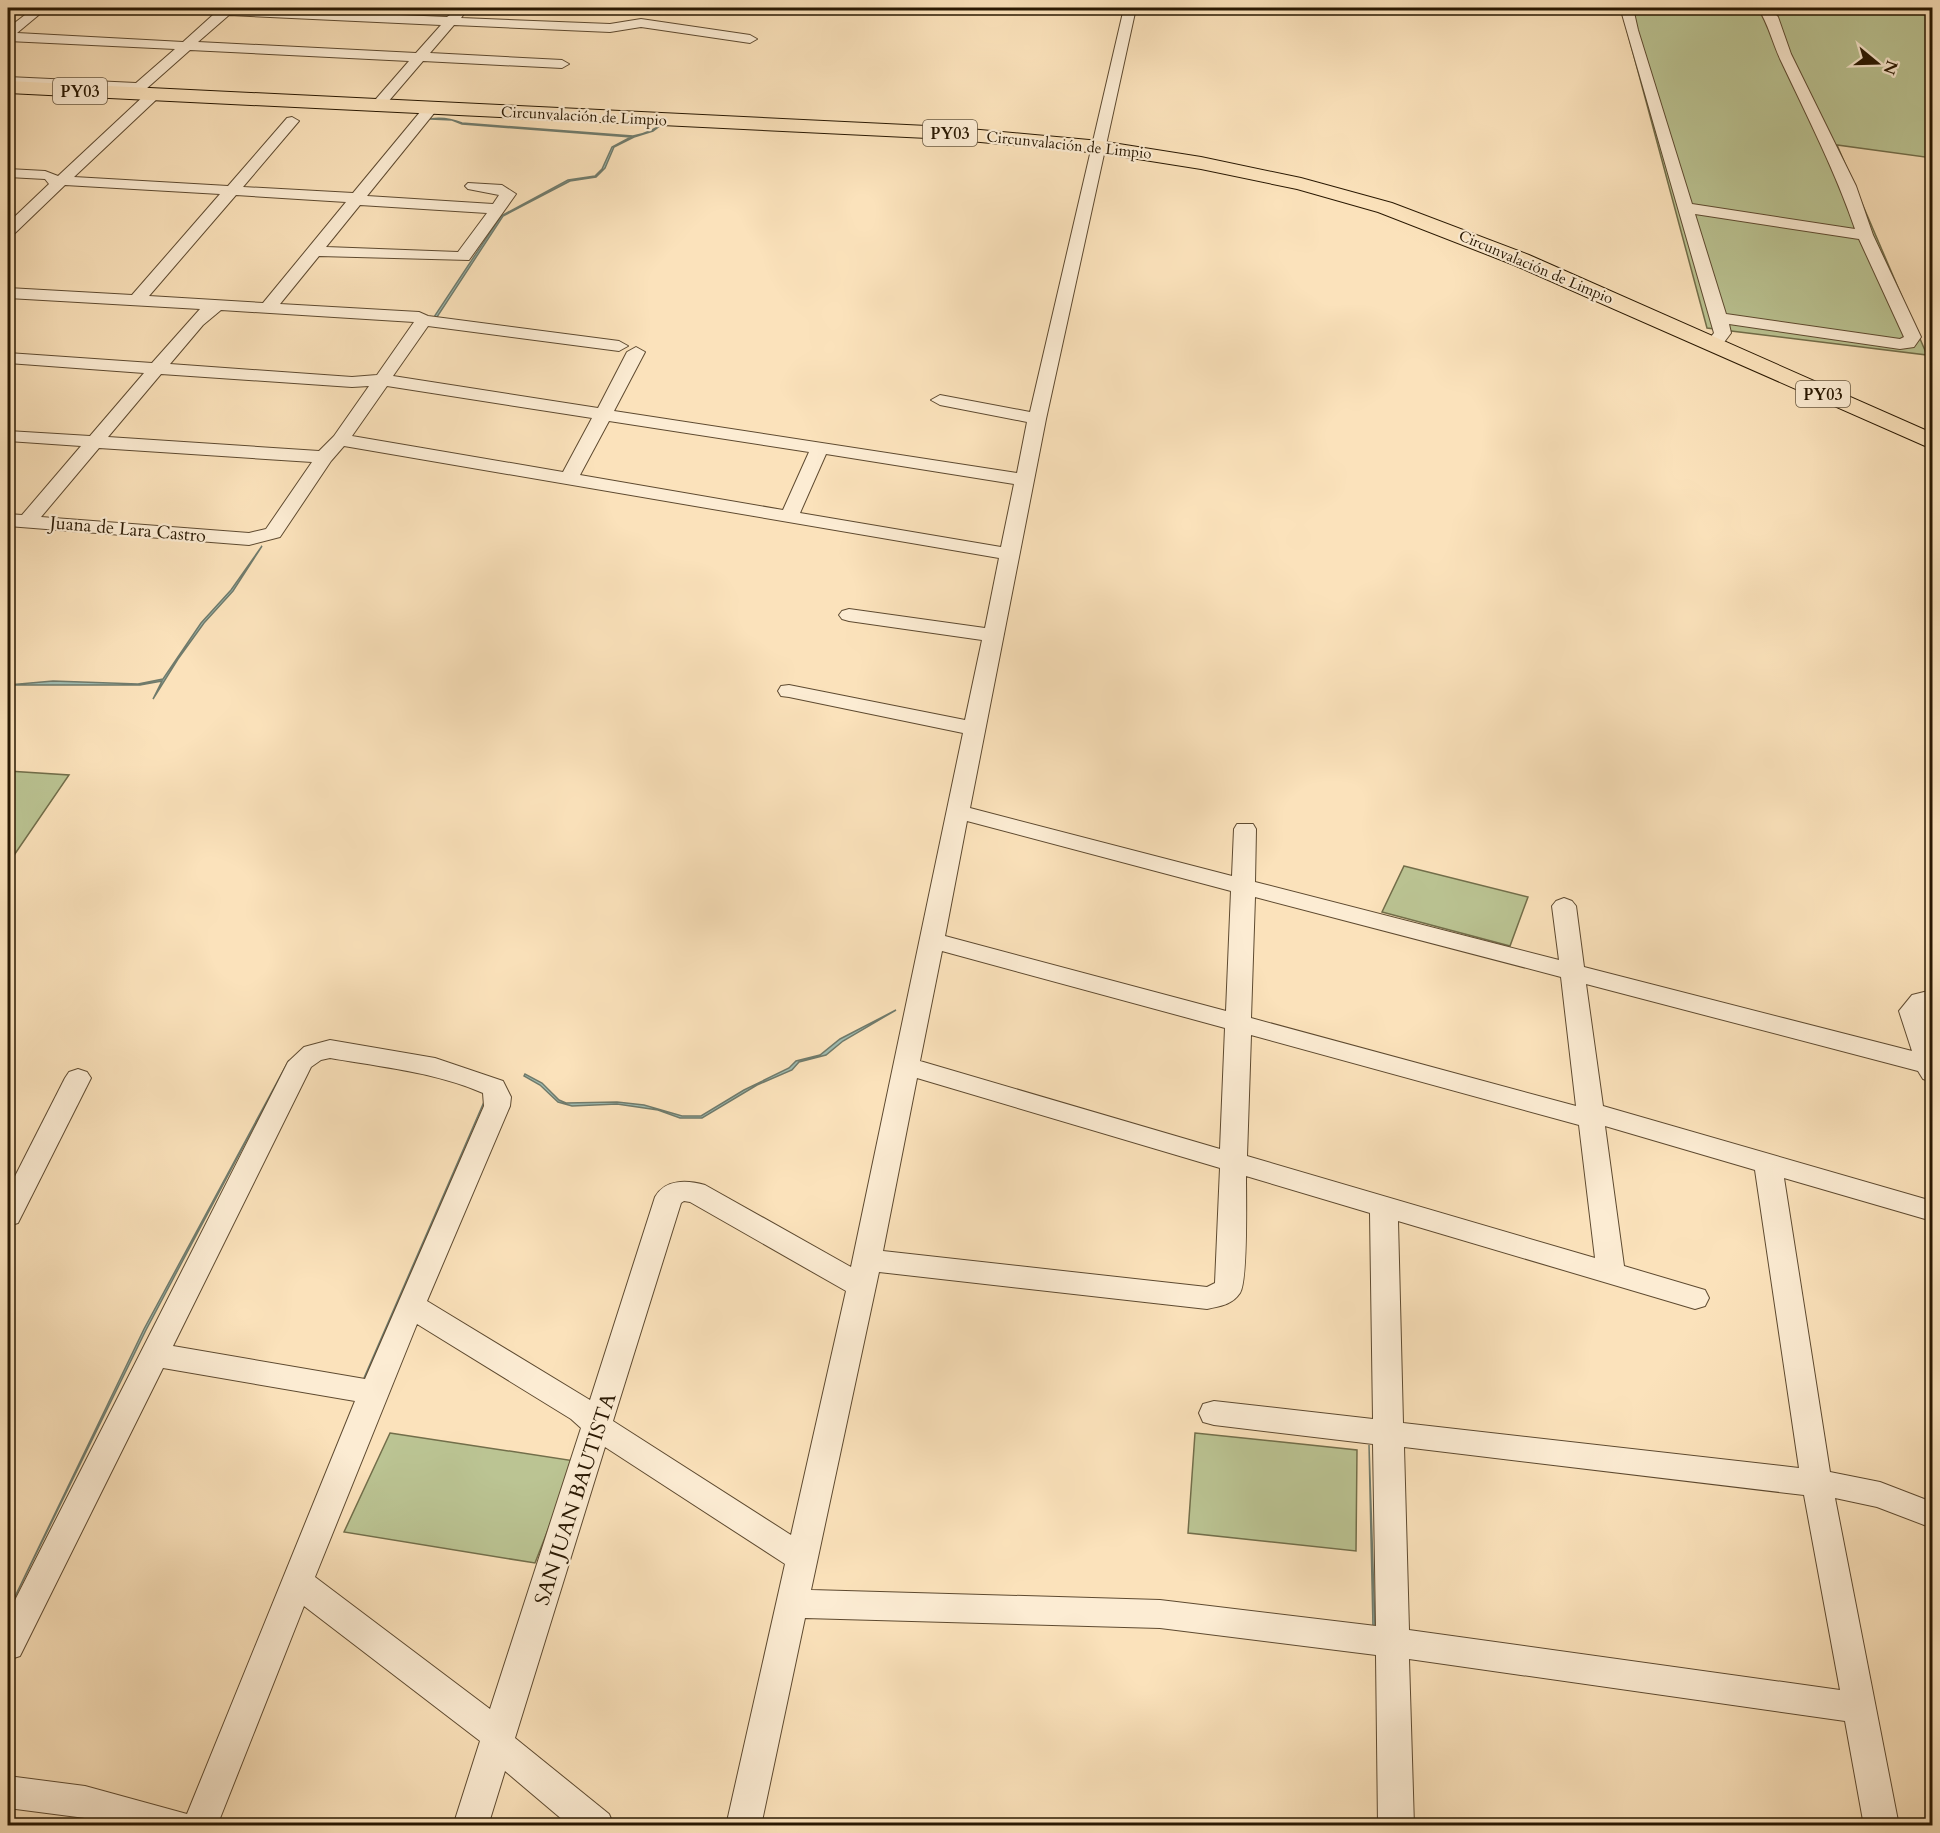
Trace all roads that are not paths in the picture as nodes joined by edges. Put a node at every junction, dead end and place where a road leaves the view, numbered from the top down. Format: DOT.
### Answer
graph roads {
  1 [pos="41,8"];
  2 [pos="167,8"];
  3 [pos="463,8"];
  4 [pos="1130,8"];
  5 [pos="1598,8"];
  6 [pos="1764,8"];
  7 [pos="227,9"];
  8 [pos="1628,9"];
  9 [pos="451,21"];
  10 [pos="8,36"];
  11 [pos="750,39"];
  12 [pos="188,45"];
  13 [pos="420,56"];
  14 [pos="562,64"];
  15 [pos="8,81"];
  16 [pos="8,87"];
  17 [pos="142,93"];
  18 [pos="376,107"];
  19 [pos="430,109"];
  20 [pos="292,121"];
  21 [pos="1098,146"];
  22 [pos="8,173"];
  23 [pos="53,179"];
  24 [pos="473,186"];
  25 [pos="231,191"];
  26 [pos="356,199"];
  27 [pos="498,208"];
  28 [pos="1687,208"];
  29 [pos="8,222"];
  30 [pos="8,231"];
  31 [pos="1865,236"];
  32 [pos="312,251"];
  33 [pos="8,292"];
  34 [pos="136,301"];
  35 [pos="220,305"];
  36 [pos="268,308"];
  37 [pos="1719,318"];
  38 [pos="424,320"];
  39 [pos="1713,345"];
  40 [pos="8,358"];
  41 [pos="157,369"];
  42 [pos="383,380"];
  43 [pos="940,400"];
  44 [pos="604,413"];
  45 [pos="1037,419"];
  46 [pos="8,436"];
  47 [pos="340,440"];
  48 [pos="95,441"];
  49 [pos="1932,442"];
  50 [pos="820,447"];
  51 [pos="324,457"];
  52 [pos="568,479"];
  53 [pos="1025,480"];
  54 [pos="789,517"];
  55 [pos="15,523"];
  56 [pos="1010,554"];
  57 [pos="849,615"];
  58 [pos="994,635"];
  59 [pos="789,691"];
  60 [pos="975,729"];
  61 [pos="958,812"];
  62 [pos="1245,830"];
  63 [pos="1243,888"];
  64 [pos="1564,906"];
  65 [pos="932,939"];
  66 [pos="1572,974"];
  67 [pos="1922,1005"];
  68 [pos="1238,1023"];
  69 [pos="906,1066"];
  70 [pos="1931,1069"];
  71 [pos="78,1078"];
  72 [pos="1590,1115"];
  73 [pos="1235,1162"];
  74 [pos="1768,1164"];
  75 [pos="1384,1206"];
  76 [pos="1932,1211"];
  77 [pos="8,1216"];
  78 [pos="864,1273"];
  79 [pos="1611,1274"];
  80 [pos="1695,1298"];
  81 [pos="410,1305"];
  82 [pos="156,1355"];
  83 [pos="374,1392"];
  84 [pos="1214,1413"];
  85 [pos="598,1427"];
  86 [pos="1388,1434"];
  87 [pos="1817,1484"];
  88 [pos="1932,1515"];
  89 [pos="801,1558"];
  90 [pos="297,1582"];
  91 [pos="791,1604"];
  92 [pos="1392,1642"];
  93 [pos="8,1646"];
  94 [pos="1860,1708"];
  95 [pos="498,1739"];
  96 [pos="8,1792"];
  97 [pos="176,1826"];
  98 [pos="199,1826"];
  99 [pos="470,1826"];
  100 [pos="597,1826"];
  101 [pos="743,1826"];
  102 [pos="1396,1826"];
  103 [pos="1882,1826"];
  1 -- 10 [label="street"];
  2 -- 7 [label="street"];
  3 -- 9 [label="street"];
  4 -- 21 [label="street"];
  5 -- 8 [label="street"];
  6 -- 31 [label="street"];
  7 -- 9 [label="street"];
  7 -- 12 [label="street"];
  8 -- 28 [label="street"];
  9 -- 11 [label="street"];
  9 -- 13 [label="street"];
  10 -- 12 [label="street"];
  12 -- 13 [label="street"];
  12 -- 17 [label="street"];
  13 -- 14 [label="street"];
  13 -- 18 [label="street"];
  15 -- 17 [label="street"];
  16 -- 17 [label="highway, Circunvalación de Limpio / PY03"];
  17 -- 18 [label="highway, Circunvalación de Limpio / PY03"];
  17 -- 23 [label="street"];
  18 -- 19 [label="highway, Circunvalación de Limpio / PY03"];
  19 -- 21 [label="highway, Circunvalación de Limpio / PY03"];
  19 -- 26 [label="street"];
  20 -- 25 [label="street"];
  21 -- 39 [label="highway, Circunvalación de Limpio / PY03"];
  21 -- 45 [label="street"];
  22 -- 23 [label="street"];
  23 -- 25 [label="street"];
  23 -- 29 [label="street"];
  23 -- 30 [label="street"];
  24 -- 27 [label="street"];
  25 -- 26 [label="street"];
  25 -- 34 [label="street"];
  26 -- 27 [label="street"];
  26 -- 32 [label="street"];
  27 -- 32 [label="street"];
  28 -- 31 [label="street"];
  28 -- 37 [label="street"];
  31 -- 37 [label="street"];
  32 -- 36 [label="street"];
  33 -- 34 [label="street"];
  34 -- 35 [label="street"];
  35 -- 36 [label="street"];
  35 -- 41 [label="street"];
  36 -- 38 [label="street"];
  37 -- 39 [label="street"];
  38 -- 42 [label="street"];
  38 -- 44 [label="street"];
  39 -- 49 [label="highway, Circunvalación de Limpio / PY03"];
  40 -- 41 [label="street"];
  41 -- 42 [label="street"];
  41 -- 48 [label="street"];
  42 -- 44 [label="street"];
  42 -- 47 [label="street"];
  43 -- 45 [label="street"];
  44 -- 50 [label="street"];
  44 -- 52 [label="street"];
  45 -- 53 [label="street"];
  46 -- 48 [label="street"];
  47 -- 51 [label="street"];
  47 -- 52 [label="street"];
  48 -- 51 [label="street"];
  48 -- 55 [label="street"];
  50 -- 53 [label="street"];
  50 -- 54 [label="street"];
  51 -- 55 [label="street, Juana de Lara Castro"];
  52 -- 54 [label="street"];
  53 -- 56 [label="street"];
  54 -- 56 [label="street"];
  56 -- 58 [label="street"];
  57 -- 58 [label="street"];
  58 -- 60 [label="street"];
  59 -- 60 [label="street"];
  60 -- 61 [label="street"];
  61 -- 63 [label="street"];
  61 -- 65 [label="street"];
  62 -- 63 [label="street"];
  63 -- 66 [label="street"];
  63 -- 68 [label="street"];
  64 -- 66 [label="street"];
  65 -- 68 [label="street"];
  65 -- 69 [label="street"];
  66 -- 70 [label="street"];
  66 -- 72 [label="street"];
  67 -- 70 [label="street"];
  68 -- 72 [label="street"];
  68 -- 73 [label="street"];
  69 -- 73 [label="street"];
  69 -- 78 [label="street"];
  71 -- 77 [label="street"];
  72 -- 74 [label="street"];
  72 -- 79 [label="street"];
  73 -- 75 [label="street"];
  73 -- 78 [label="street"];
  74 -- 76 [label="street"];
  74 -- 87 [label="street"];
  75 -- 79 [label="street"];
  75 -- 86 [label="street"];
  78 -- 85 [label="street, SAN JUAN BAUTISTA"];
  78 -- 89 [label="street"];
  79 -- 80 [label="street"];
  81 -- 82 [label="street"];
  81 -- 83 [label="street"];
  81 -- 85 [label="street"];
  82 -- 83 [label="street"];
  82 -- 93 [label="street"];
  83 -- 90 [label="street"];
  84 -- 86 [label="street"];
  85 -- 89 [label="street"];
  85 -- 95 [label="street, SAN JUAN BAUTISTA"];
  86 -- 87 [label="street"];
  86 -- 92 [label="street"];
  87 -- 88 [label="street"];
  87 -- 94 [label="street"];
  89 -- 91 [label="street"];
  90 -- 95 [label="street"];
  90 -- 98 [label="street"];
  91 -- 92 [label="street"];
  91 -- 101 [label="street"];
  92 -- 94 [label="street"];
  92 -- 102 [label="street"];
  94 -- 103 [label="street"];
  95 -- 99 [label="street, SAN JUAN BAUTISTA"];
  95 -- 100 [label="street"];
  96 -- 97 [label="street"];
}
